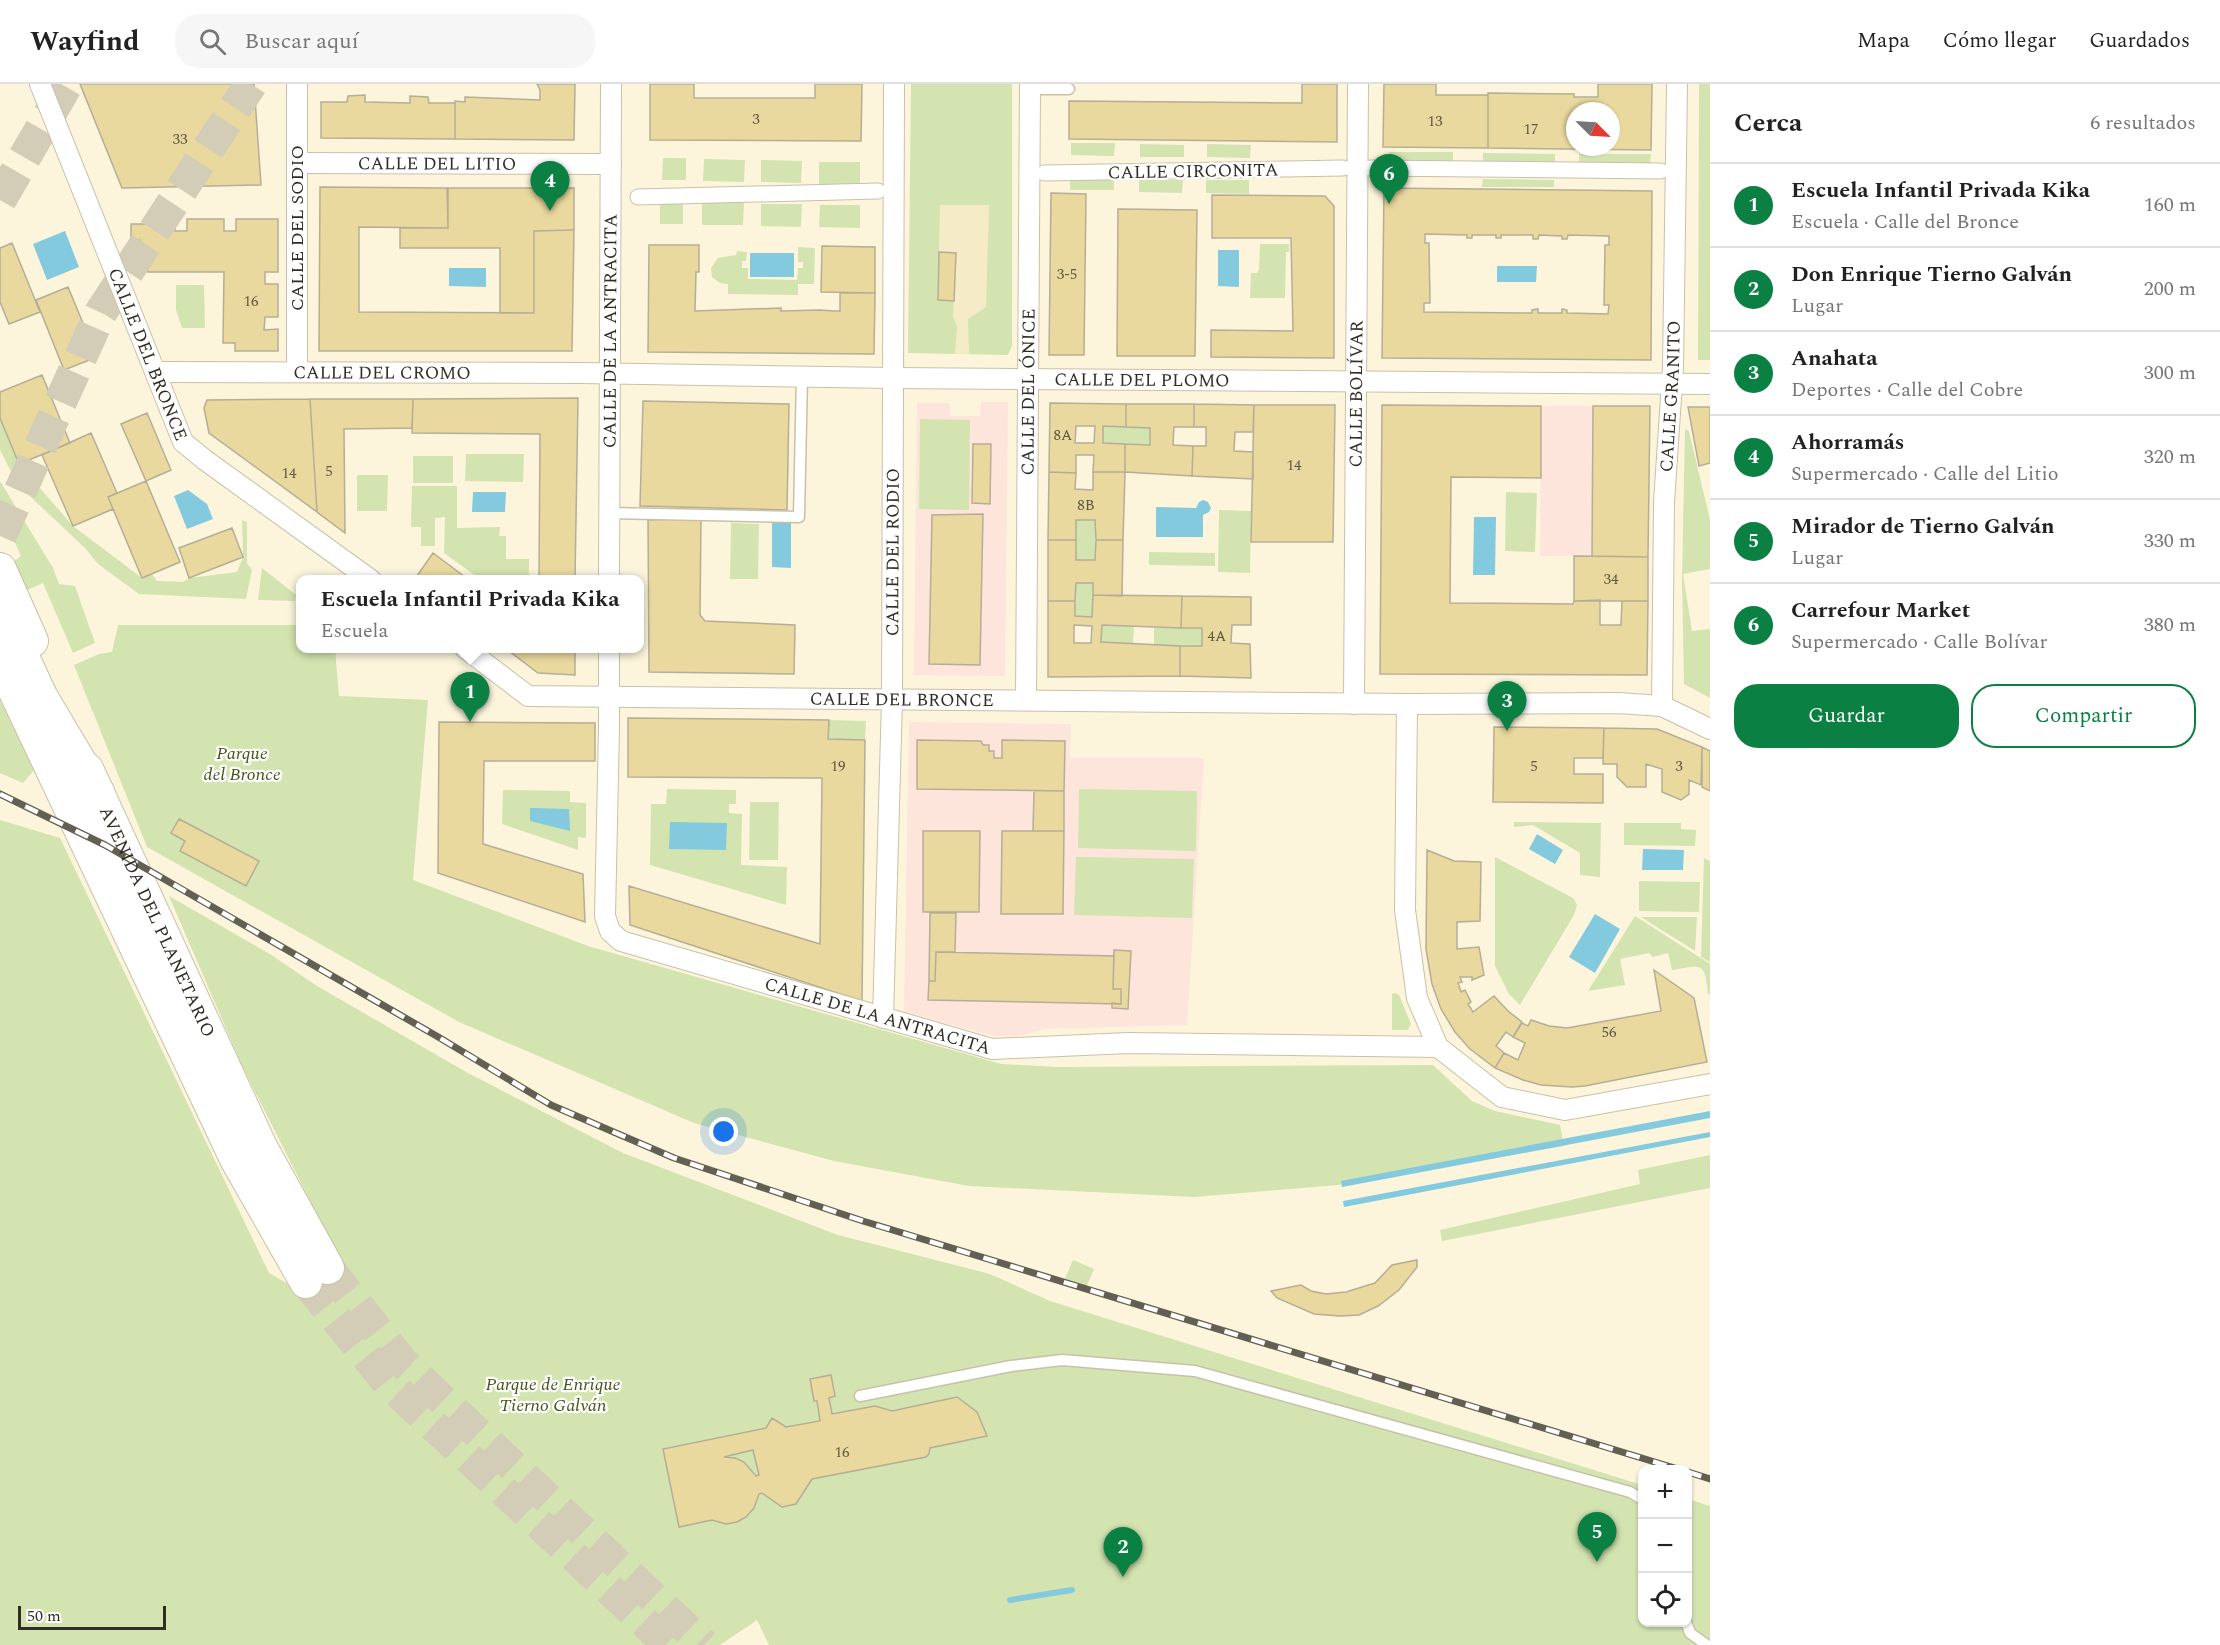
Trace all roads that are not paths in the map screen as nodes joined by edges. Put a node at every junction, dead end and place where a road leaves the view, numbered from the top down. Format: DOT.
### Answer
graph roads {
  1 [pos="40,84"];
  2 [pos="297,84"];
  3 [pos="611,84"];
  4 [pos="894,84"];
  5 [pos="1358,84"];
  6 [pos="1677,84"];
  7 [pos="1030,86"];
  8 [pos="1069,89"];
  9 [pos="297,163"];
  10 [pos="611,164"];
  11 [pos="1343,168"];
  12 [pos="1371,168"];
  13 [pos="1661,171"];
  14 [pos="1044,173"];
  15 [pos="878,191"];
  16 [pos="638,197"];
  17 [pos="156,372"];
  18 [pos="297,372"];
  19 [pos="609,373"];
  20 [pos="802,375"];
  21 [pos="894,378"];
  22 [pos="1029,378"];
  23 [pos="1356,381"];
  24 [pos="1672,384"];
  25 [pos="1710,384"];
  26 [pos="609,513"];
  27 [pos="0,569"];
  28 [pos="365,575"];
  29 [pos="609,575"];
  30 [pos="0,609"];
  31 [pos="472,653"];
  32 [pos="609,653"];
  33 [pos="0,660"];
  34 [pos="609,697"];
  35 [pos="892,700"];
  36 [pos="1026,700"];
  37 [pos="1354,704"];
  38 [pos="1407,704"];
  39 [pos="1662,706"];
  40 [pos="1710,729"];
  41 [pos="98,793"];
  42 [pos="883,1018"];
  43 [pos="1438,1047"];
  44 [pos="1710,1084"];
  45 [pos="860,1396"];
  46 [pos="1638,1497"];
  47 [pos="1688,1627"];
  48 [pos="1707,1645"];
  1 -- 17 [label="street, CALLE DEL BRONCE"];
  2 -- 9 [label="street, CALLE DEL SODIO"];
  3 -- 10 [label="street, CALLE DE LA ANTRACITA"];
  4 -- 21 [label="street, CALLE DEL RODIO"];
  5 -- 23 [label="street, CALLE BOLÍVAR"];
  6 -- 24 [label="street, CALLE GRANITO"];
  7 -- 8 [label="lane"];
  7 -- 22 [label="street, CALLE DEL ÓNICE"];
  9 -- 10 [label="street, CALLE DEL LITIO"];
  9 -- 18 [label="street, CALLE DEL SODIO"];
  10 -- 19 [label="street, CALLE DE LA ANTRACITA"];
  11 -- 14 [label="street, CALLE CIRCONITA"];
  12 -- 13 [label="street"];
  15 -- 16 [label="street"];
  17 -- 18 [label="street, CALLE DEL CROMO"];
  17 -- 28 [label="street, CALLE DEL BRONCE"];
  18 -- 19 [label="street, CALLE DEL CROMO"];
  19 -- 20 [label="street, CALLE DEL PLOMO"];
  19 -- 26 [label="street, CALLE DE LA ANTRACITA"];
  20 -- 21 [label="street, CALLE DEL PLOMO"];
  20 -- 26 [label="lane"];
  21 -- 22 [label="street, CALLE DEL PLOMO"];
  21 -- 35 [label="street, CALLE DEL RODIO"];
  22 -- 23 [label="street, CALLE DEL PLOMO"];
  22 -- 36 [label="street, CALLE DEL ÓNICE"];
  23 -- 24 [label="street, CALLE DEL PLOMO"];
  23 -- 37 [label="street, CALLE BOLÍVAR"];
  24 -- 25 [label="street, CALLE DEL PLOMO"];
  24 -- 39 [label="street, CALLE GRANITO"];
  26 -- 29 [label="street, CALLE DE LA ANTRACITA"];
  27 -- 41 [label="main road, AVENIDA DEL PLANETARIO"];
  30 -- 41 [label="highway"];
  31 -- 34 [label="street, CALLE DEL BRONCE"];
  32 -- 34 [label="street, CALLE DE LA ANTRACITA"];
  33 -- 41 [label="main road, AVENIDA DEL PLANETARIO"];
  34 -- 35 [label="street, CALLE DEL BRONCE"];
  34 -- 42 [label="street, CALLE DE LA ANTRACITA"];
  35 -- 36 [label="street, CALLE DEL BRONCE"];
  35 -- 42 [label="street, CALLE DEL RODIO"];
  36 -- 37 [label="street, CALLE DEL BRONCE"];
  37 -- 38 [label="street, CALLE DEL BRONCE"];
  38 -- 39 [label="street, CALLE DEL BRONCE"];
  38 -- 43 [label="street"];
  39 -- 40 [label="street"];
  42 -- 43 [label="street, CALLE DE LA ANTRACITA"];
  43 -- 44 [label="street"];
  45 -- 46 [label="lane"];
  47 -- 48 [label="lane"];
}
